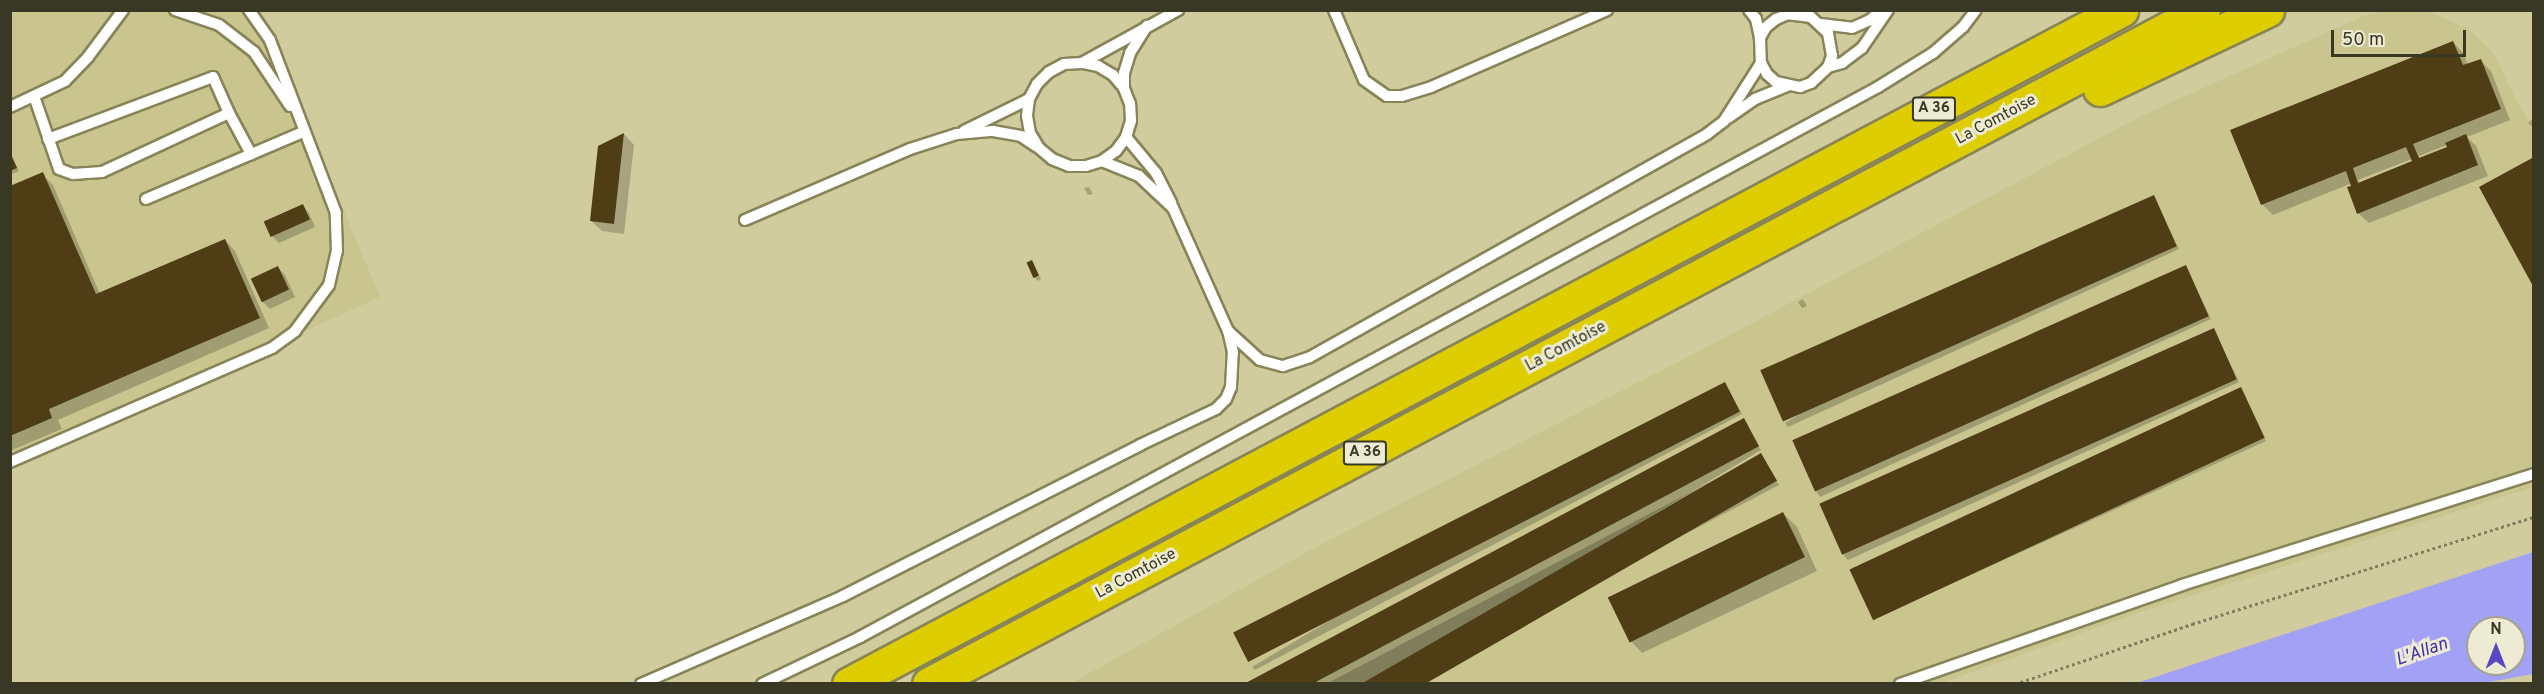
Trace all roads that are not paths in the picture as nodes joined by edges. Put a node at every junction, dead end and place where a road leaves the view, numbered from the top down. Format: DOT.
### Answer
graph roads {
  1 [pos="123,10"];
  2 [pos="175,10"];
  3 [pos="249,10"];
  4 [pos="1178,10"];
  5 [pos="1334,10"];
  6 [pos="1607,10"];
  7 [pos="1749,10"];
  8 [pos="1881,10"];
  9 [pos="1888,10"];
  10 [pos="1976,10"];
  11 [pos="2085,10"];
  12 [pos="2121,10"];
  13 [pos="2203,10"];
  14 [pos="2267,10"];
  15 [pos="1784,13"];
  16 [pos="1821,24"];
  17 [pos="1147,26"];
  18 [pos="1760,38"];
  19 [pos="1082,63"];
  20 [pos="1761,63"];
  21 [pos="1828,68"];
  22 [pos="1788,86"];
  23 [pos="1124,88"];
  24 [pos="34,96"];
  25 [pos="1029,99"];
  26 [pos="11,105"];
  27 [pos="229,113"];
  28 [pos="298,119"];
  29 [pos="1724,121"];
  30 [pos="303,132"];
  31 [pos="957,134"];
  32 [pos="1126,137"];
  33 [pos="48,139"];
  34 [pos="1039,148"];
  35 [pos="251,154"];
  36 [pos="1102,161"];
  37 [pos="146,199"];
  38 [pos="1840,202"];
  39 [pos="1173,208"];
  40 [pos="1747,208"];
  41 [pos="745,220"];
  42 [pos="1228,331"];
  43 [pos="10,462"];
  44 [pos="2534,474"];
  45 [pos="641,684"];
  46 [pos="762,684"];
  47 [pos="849,684"];
  48 [pos="929,684"];
  49 [pos="1900,684"];
  1 -- 24 [label="lane"];
  2 -- 28 [label="lane"];
  3 -- 28 [label="lane"];
  4 -- 17 [label="lane"];
  5 -- 6 [label="lane"];
  7 -- 18 [label="lane"];
  8 -- 16 [label="lane"];
  9 -- 21 [label="lane"];
  10 -- 46 [label="lane"];
  11 -- 40 [label="highway"];
  12 -- 40 [label="highway, A 36"];
  13 -- 38 [label="highway, La Comtoise / A 36"];
  14 -- 38 [label="highway"];
  15 -- 16 [label="lane"];
  15 -- 18 [label="lane"];
  16 -- 21 [label="lane"];
  17 -- 19 [label="lane"];
  17 -- 23 [label="lane"];
  18 -- 20 [label="lane"];
  19 -- 23 [label="lane"];
  19 -- 25 [label="lane"];
  20 -- 22 [label="lane"];
  20 -- 29 [label="lane"];
  21 -- 22 [label="lane"];
  22 -- 29 [label="lane"];
  23 -- 32 [label="lane"];
  24 -- 26 [label="lane"];
  24 -- 33 [label="lane"];
  25 -- 31 [label="lane"];
  25 -- 34 [label="lane"];
  27 -- 33 [label="lane"];
  27 -- 33 [label="lane"];
  27 -- 35 [label="lane"];
  28 -- 30 [label="lane"];
  29 -- 42 [label="lane"];
  30 -- 35 [label="lane"];
  30 -- 43 [label="lane"];
  31 -- 34 [label="lane"];
  31 -- 41 [label="lane"];
  32 -- 36 [label="lane"];
  32 -- 39 [label="lane"];
  34 -- 36 [label="lane"];
  35 -- 37 [label="lane"];
  36 -- 39 [label="lane"];
  38 -- 48 [label="highway, La Comtoise / A 36"];
  39 -- 42 [label="lane"];
  40 -- 47 [label="highway, A 36"];
  42 -- 45 [label="lane"];
  44 -- 49 [label="lane"];
}
